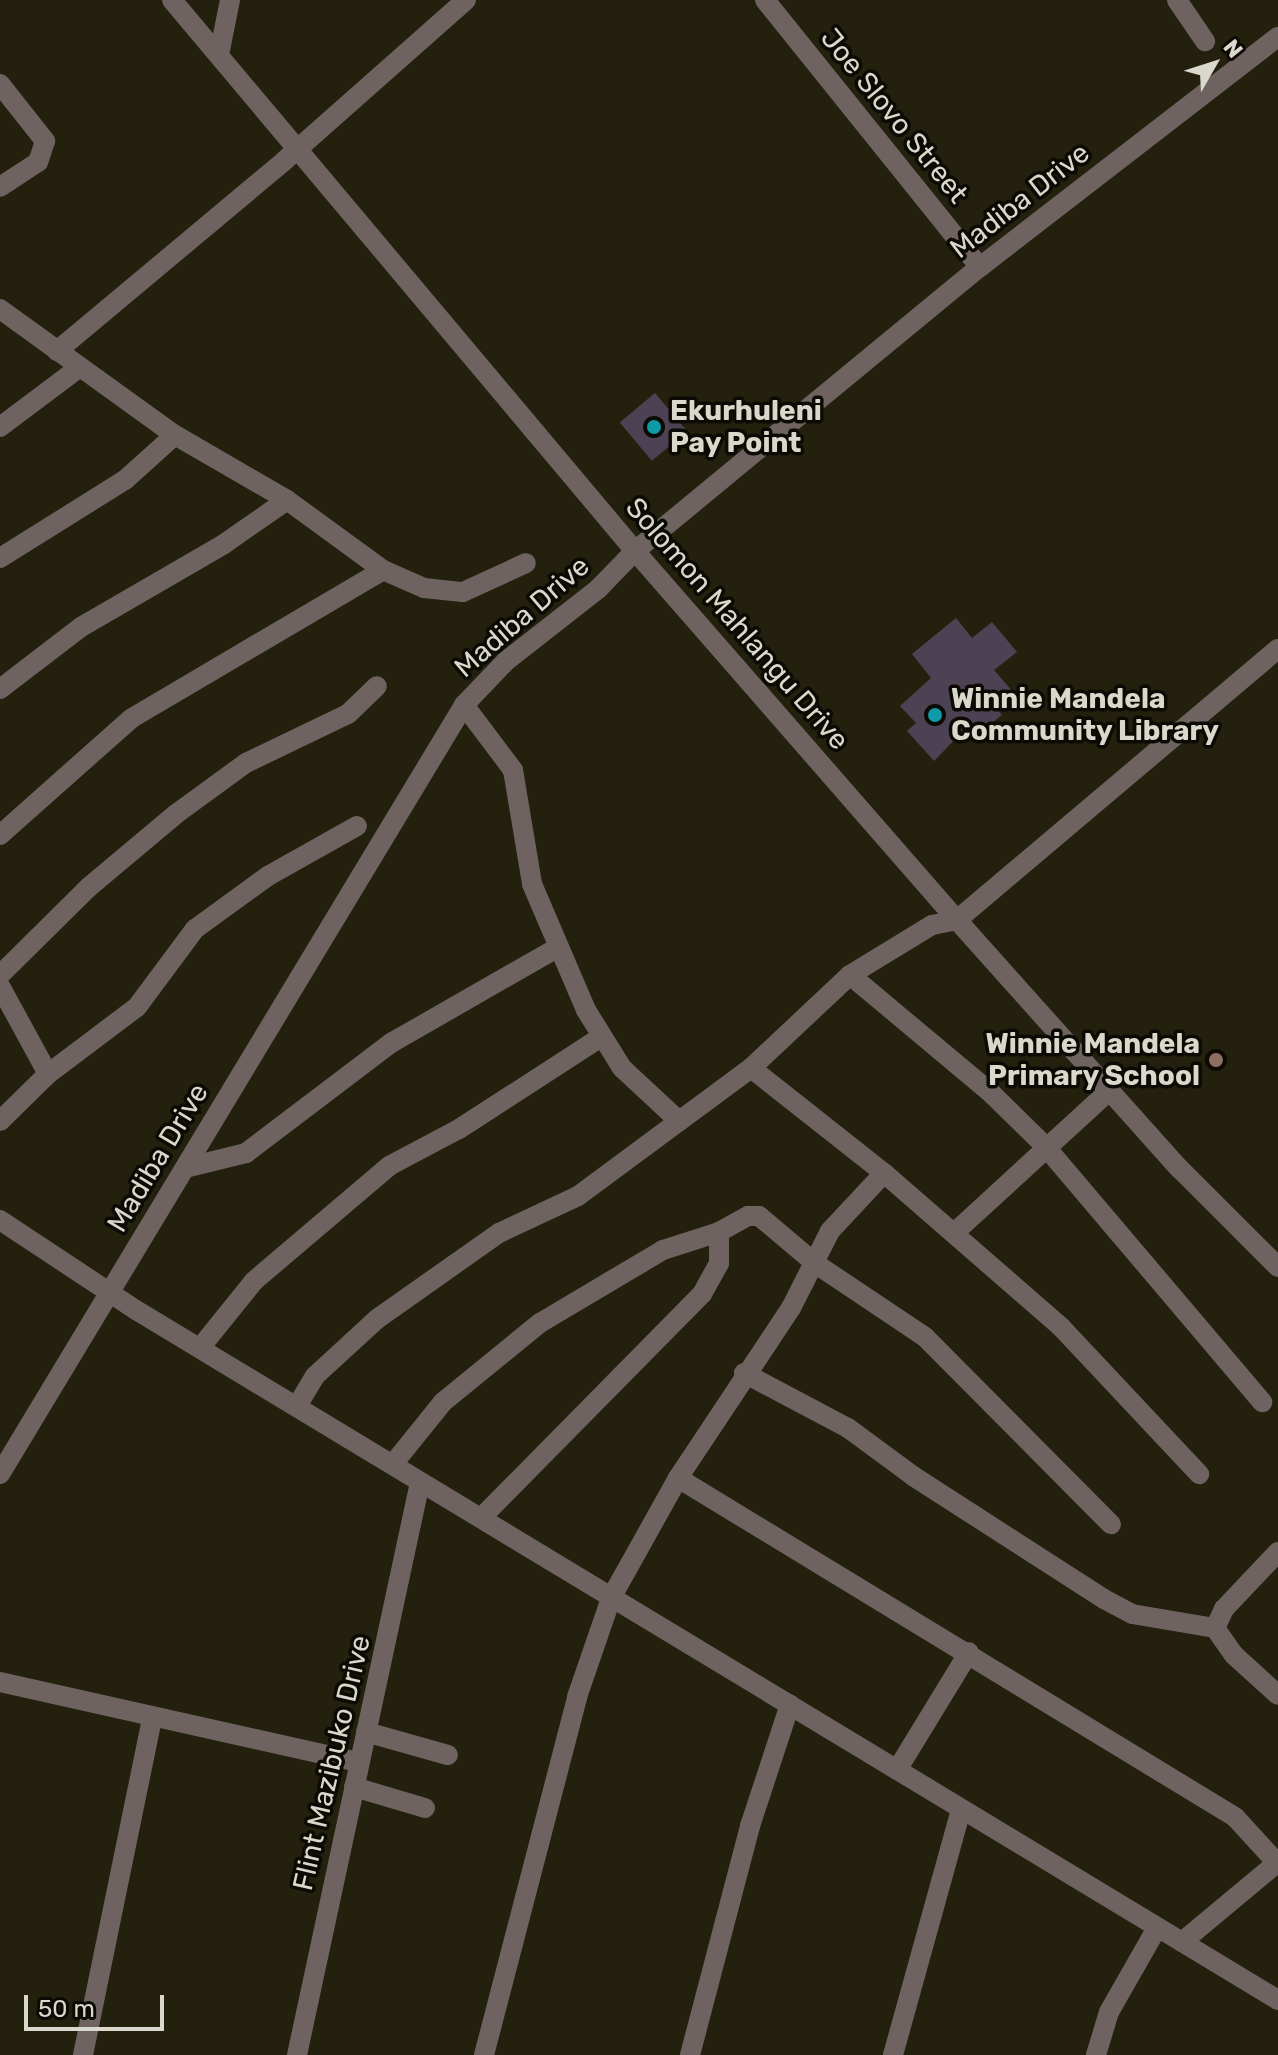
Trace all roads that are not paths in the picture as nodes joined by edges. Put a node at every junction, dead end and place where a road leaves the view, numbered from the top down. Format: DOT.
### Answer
graph roads {
  1 [pos="172,0"];
  2 [pos="230,0"];
  3 [pos="466,0"];
  4 [pos="765,0"];
  5 [pos="1177,0"];
  6 [pos="1278,37"];
  7 [pos="1205,41"];
  8 [pos="219,55"];
  9 [pos="0,84"];
  10 [pos="297,147"];
  11 [pos="0,187"];
  12 [pos="980,267"];
  13 [pos="0,309"];
  14 [pos="57,351"];
  15 [pos="80,367"];
  16 [pos="0,427"];
  17 [pos="175,435"];
  18 [pos="287,500"];
  19 [pos="635,551"];
  20 [pos="0,558"];
  21 [pos="526,563"];
  22 [pos="383,570"];
  23 [pos="1278,649"];
  24 [pos="377,686"];
  25 [pos="0,689"];
  26 [pos="464,705"];
  27 [pos="357,826"];
  28 [pos="0,835"];
  29 [pos="957,920"];
  30 [pos="557,948"];
  31 [pos="0,975"];
  32 [pos="850,975"];
  33 [pos="0,986"];
  34 [pos="601,1037"];
  35 [pos="751,1068"];
  36 [pos="48,1074"];
  37 [pos="1109,1091"];
  38 [pos="0,1121"];
  39 [pos="679,1121"];
  40 [pos="1045,1146"];
  41 [pos="185,1168"];
  42 [pos="884,1173"];
  43 [pos="0,1220"];
  44 [pos="719,1232"];
  45 [pos="954,1233"];
  46 [pos="816,1264"];
  47 [pos="1278,1267"];
  48 [pos="109,1293"];
  49 [pos="200,1348"];
  50 [pos="744,1373"];
  51 [pos="1262,1402"];
  52 [pos="297,1406"];
  53 [pos="393,1464"];
  54 [pos="0,1474"];
  55 [pos="1199,1474"];
  56 [pos="678,1478"];
  57 [pos="420,1482"];
  58 [pos="481,1518"];
  59 [pos="1111,1524"];
  60 [pos="1278,1552"];
  61 [pos="611,1598"];
  62 [pos="1215,1628"];
  63 [pos="969,1652"];
  64 [pos="0,1682"];
  65 [pos="1278,1695"];
  66 [pos="790,1704"];
  67 [pos="152,1719"];
  68 [pos="366,1732"];
  69 [pos="448,1755"];
  70 [pos="359,1762"];
  71 [pos="897,1770"];
  72 [pos="354,1787"];
  73 [pos="425,1808"];
  74 [pos="961,1809"];
  75 [pos="1277,1862"];
  76 [pos="1157,1928"];
  77 [pos="1182,1942"];
  78 [pos="1278,2000"];
  79 [pos="301,2054"];
  80 [pos="83,2055"];
  81 [pos="484,2055"];
  82 [pos="690,2055"];
  83 [pos="893,2055"];
  84 [pos="1096,2055"];
  1 -- 8 [label="street, Solomon Mahlangu Drive"];
  2 -- 8 [label="street"];
  3 -- 10 [label="street"];
  4 -- 12 [label="street, Joe Slovo Street"];
  5 -- 7 [label="street"];
  6 -- 12 [label="street, Madiba Drive"];
  8 -- 10 [label="street, Solomon Mahlangu Drive"];
  9 -- 11 [label="street"];
  10 -- 14 [label="street"];
  10 -- 19 [label="street, Solomon Mahlangu Drive"];
  12 -- 19 [label="street, Madiba Drive"];
  13 -- 14 [label="street"];
  14 -- 15 [label="street"];
  15 -- 16 [label="street"];
  15 -- 17 [label="street"];
  17 -- 18 [label="street"];
  17 -- 20 [label="street"];
  18 -- 22 [label="street"];
  18 -- 25 [label="street"];
  19 -- 26 [label="street, Madiba Drive"];
  19 -- 29 [label="street, Solomon Mahlangu Drive"];
  21 -- 22 [label="street"];
  22 -- 28 [label="street"];
  23 -- 29 [label="street"];
  24 -- 31 [label="street"];
  26 -- 30 [label="street"];
  26 -- 41 [label="street, Madiba Drive"];
  27 -- 36 [label="street"];
  29 -- 32 [label="street"];
  29 -- 37 [label="street, Solomon Mahlangu Drive"];
  30 -- 34 [label="street"];
  30 -- 41 [label="street"];
  32 -- 35 [label="street"];
  32 -- 40 [label="street"];
  33 -- 36 [label="street"];
  34 -- 39 [label="street"];
  34 -- 49 [label="street"];
  35 -- 39 [label="street"];
  35 -- 42 [label="street"];
  36 -- 38 [label="street"];
  37 -- 40 [label="street"];
  37 -- 47 [label="street, Solomon Mahlangu Drive"];
  39 -- 52 [label="street"];
  40 -- 45 [label="street"];
  40 -- 51 [label="street"];
  41 -- 48 [label="street, Madiba Drive"];
  42 -- 45 [label="street"];
  42 -- 46 [label="street"];
  43 -- 48 [label="street"];
  44 -- 46 [label="street"];
  44 -- 53 [label="street"];
  44 -- 58 [label="street"];
  45 -- 55 [label="street"];
  46 -- 50 [label="street"];
  46 -- 59 [label="street"];
  48 -- 49 [label="street"];
  48 -- 54 [label="street, Madiba Drive"];
  49 -- 52 [label="street"];
  50 -- 56 [label="street"];
  50 -- 62 [label="street"];
  52 -- 53 [label="street"];
  53 -- 57 [label="street"];
  56 -- 61 [label="street"];
  56 -- 63 [label="street"];
  57 -- 58 [label="street"];
  57 -- 68 [label="street, Flint Mazibuko Drive"];
  58 -- 61 [label="street"];
  60 -- 62 [label="street"];
  61 -- 66 [label="street"];
  61 -- 81 [label="street"];
  62 -- 65 [label="street"];
  63 -- 71 [label="street"];
  63 -- 75 [label="street"];
  64 -- 67 [label="street"];
  66 -- 71 [label="street"];
  66 -- 82 [label="street"];
  67 -- 70 [label="street"];
  67 -- 80 [label="street"];
  68 -- 69 [label="street"];
  68 -- 70 [label="street, Flint Mazibuko Drive"];
  70 -- 72 [label="street, Flint Mazibuko Drive"];
  71 -- 74 [label="street"];
  72 -- 73 [label="street"];
  72 -- 79 [label="street, Flint Mazibuko Drive"];
  74 -- 76 [label="street"];
  74 -- 83 [label="street"];
  75 -- 77 [label="street"];
  76 -- 77 [label="street"];
  76 -- 84 [label="street"];
  77 -- 78 [label="street"];
}
